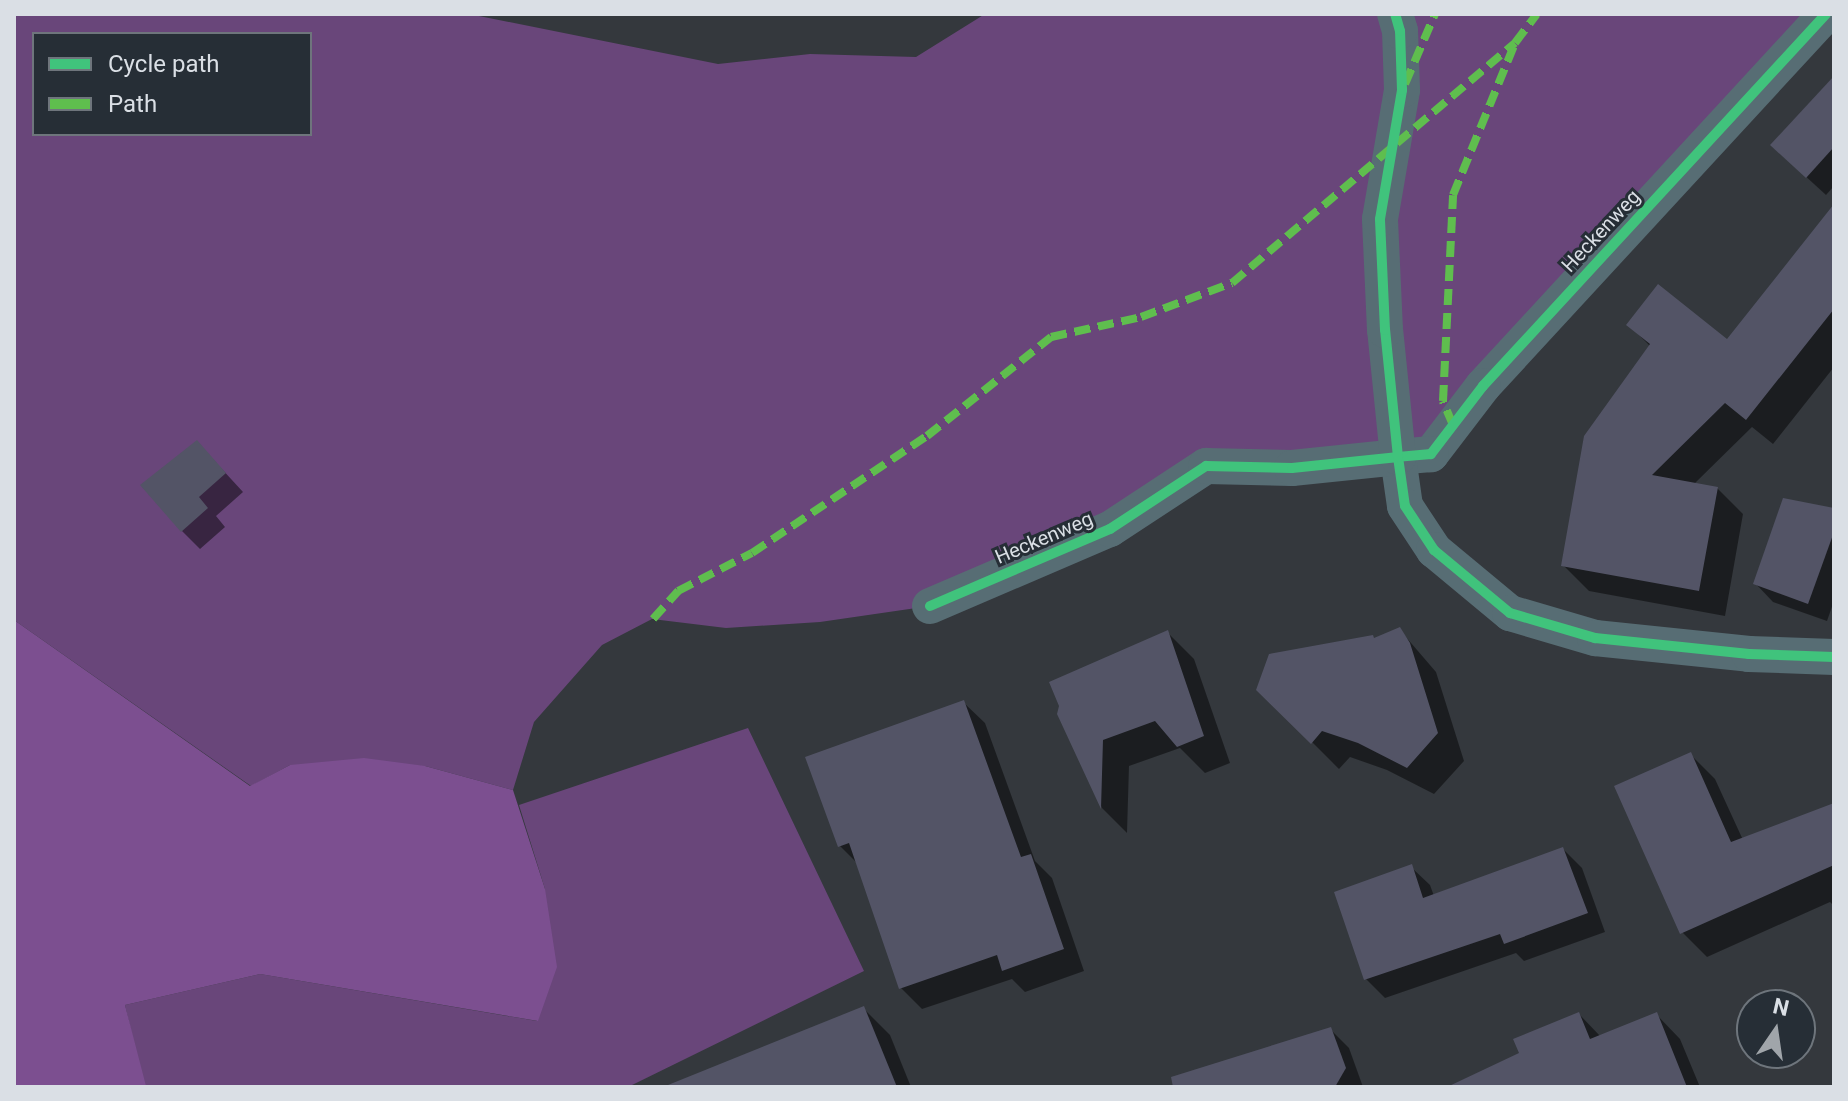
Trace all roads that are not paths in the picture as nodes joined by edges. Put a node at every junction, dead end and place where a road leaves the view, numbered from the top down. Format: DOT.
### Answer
graph roads {
  1 [pos="1395,14"];
  2 [pos="1826,14"];
  3 [pos="1398,457"];
  4 [pos="930,606"];
  5 [pos="1834,657"];
  1 -- 3 [label="street"];
  2 -- 3 [label="street, Heckenweg"];
  3 -- 4 [label="street, Heckenweg"];
  3 -- 5 [label="street"];
}
